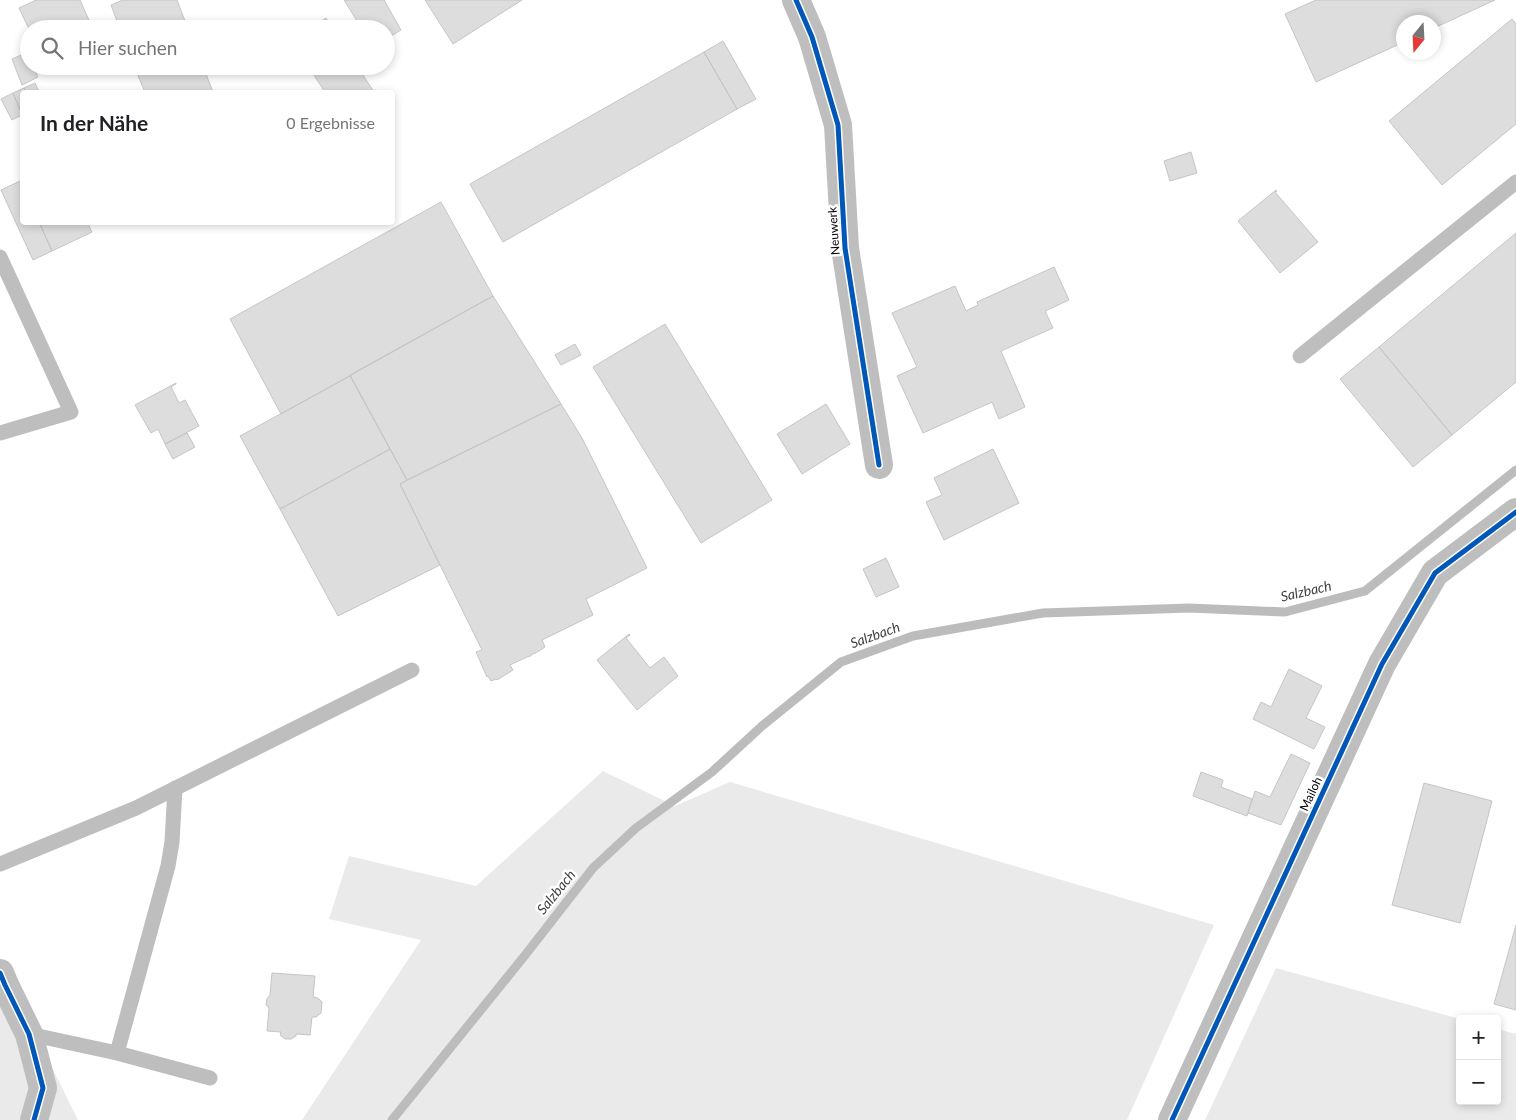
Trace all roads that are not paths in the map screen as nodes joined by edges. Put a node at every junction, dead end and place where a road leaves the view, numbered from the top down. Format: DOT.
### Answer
graph roads {
  1 [pos="796,0"];
  2 [pos="1516,182"];
  3 [pos="0,256"];
  4 [pos="1300,356"];
  5 [pos="0,433"];
  6 [pos="879,465"];
  7 [pos="1516,512"];
  8 [pos="412,670"];
  9 [pos="176,788"];
  10 [pos="0,864"];
  11 [pos="0,973"];
  12 [pos="29,1034"];
  13 [pos="117,1053"];
  14 [pos="210,1078"];
  15 [pos="34,1120"];
  16 [pos="1172,1120"];
  1 -- 6 [label="street, Neuwerk"];
  2 -- 4 [label="lane"];
  3 -- 5 [label="lane"];
  7 -- 16 [label="street, Mailoh"];
  8 -- 9 [label="lane"];
  9 -- 10 [label="lane"];
  9 -- 13 [label="lane"];
  11 -- 12 [label="street"];
  12 -- 13 [label="lane"];
  12 -- 15 [label="street"];
  13 -- 14 [label="lane"];
}
